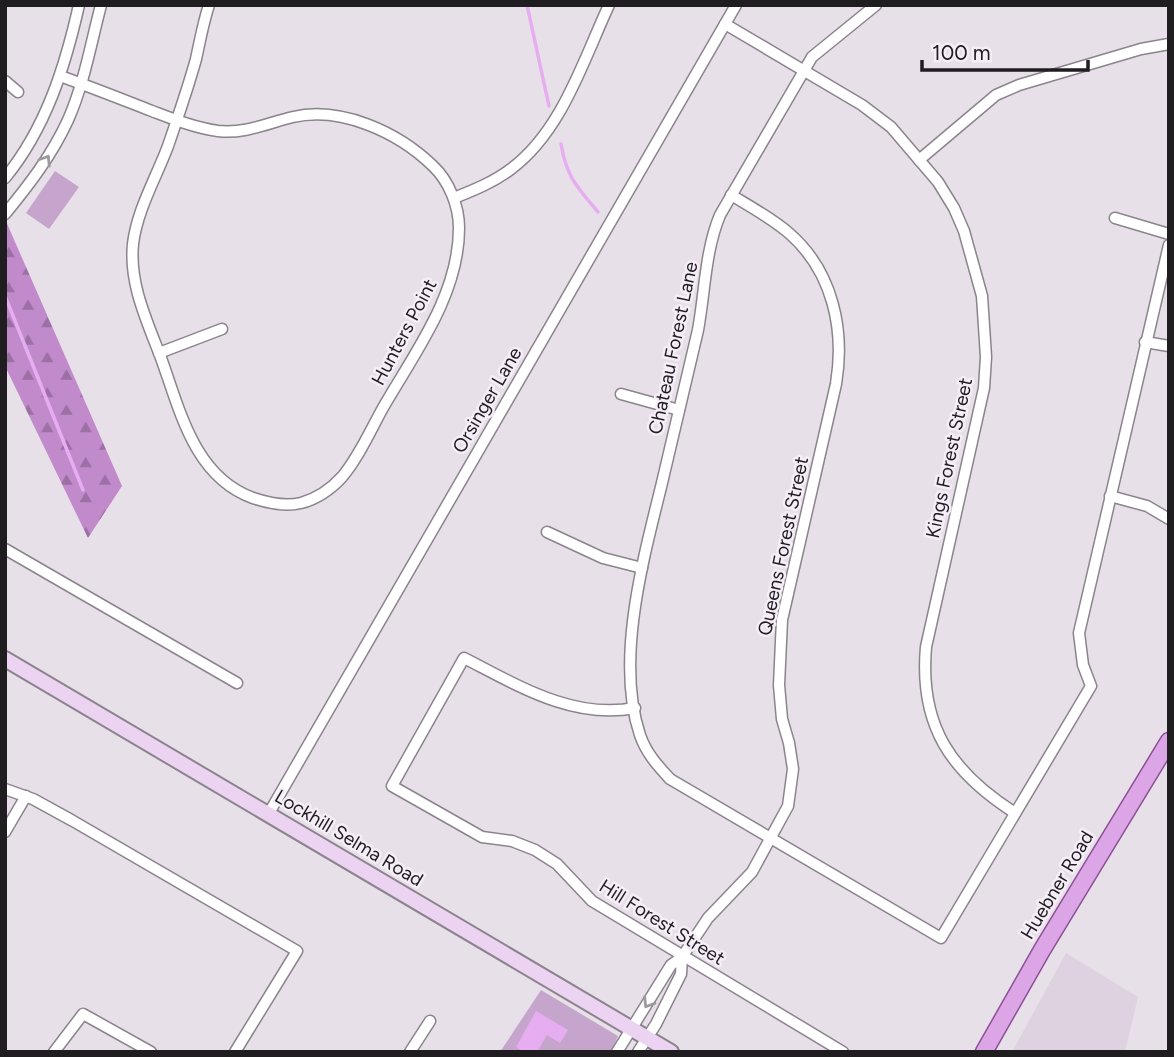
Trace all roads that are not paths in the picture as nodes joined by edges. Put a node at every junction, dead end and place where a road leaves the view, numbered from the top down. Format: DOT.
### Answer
graph roads {
  1 [pos="79,5"];
  2 [pos="101,5"];
  3 [pos="209,5"];
  4 [pos="610,5"];
  5 [pos="736,5"];
  6 [pos="876,5"];
  7 [pos="724,24"];
  8 [pos="1169,44"];
  9 [pos="804,70"];
  10 [pos="60,76"];
  11 [pos="5,81"];
  12 [pos="80,83"];
  13 [pos="18,92"];
  14 [pos="176,120"];
  15 [pos="919,160"];
  16 [pos="5,178"];
  17 [pos="731,195"];
  18 [pos="454,198"];
  19 [pos="5,214"];
  20 [pos="1115,218"];
  21 [pos="1169,234"];
  22 [pos="1169,245"];
  23 [pos="222,329"];
  24 [pos="1145,342"];
  25 [pos="1169,346"];
  26 [pos="159,352"];
  27 [pos="621,394"];
  28 [pos="679,410"];
  29 [pos="1110,495"];
  30 [pos="1169,519"];
  31 [pos="547,532"];
  32 [pos="5,549"];
  33 [pos="642,568"];
  34 [pos="5,659"];
  35 [pos="237,683"];
  36 [pos="635,708"];
  37 [pos="1169,741"];
  38 [pos="5,789"];
  39 [pos="26,796"];
  40 [pos="269,813"];
  41 [pos="1015,813"];
  42 [pos="5,832"];
  43 [pos="772,838"];
  44 [pos="682,957"];
  45 [pos="430,1021"];
  46 [pos="632,1028"];
  47 [pos="647,1037"];
  48 [pos="54,1052"];
  49 [pos="151,1052"];
  50 [pos="236,1052"];
  51 [pos="410,1052"];
  52 [pos="617,1052"];
  53 [pos="638,1052"];
  54 [pos="671,1052"];
  55 [pos="843,1052"];
  56 [pos="984,1052"];
  1 -- 10 [label="street"];
  2 -- 12 [label="street"];
  3 -- 14 [label="street"];
  4 -- 18 [label="street"];
  5 -- 7 [label="street, Orsinger Lane"];
  6 -- 9 [label="street, Chateau Forest Lane"];
  7 -- 9 [label="street, Kings Forest Street"];
  7 -- 40 [label="street, Orsinger Lane"];
  8 -- 15 [label="street"];
  9 -- 15 [label="street, Kings Forest Street"];
  9 -- 17 [label="street, Chateau Forest Lane"];
  10 -- 12 [label="street, Hunters Point"];
  10 -- 16 [label="street"];
  11 -- 13 [label="street"];
  12 -- 14 [label="street, Hunters Point"];
  19 -- 12 [label="street, one-way"];
  14 -- 18 [label="street, Hunters Point"];
  14 -- 26 [label="street"];
  15 -- 41 [label="street, Kings Forest Street"];
  17 -- 28 [label="street, Chateau Forest Lane"];
  17 -- 43 [label="street, Queens Forest Street"];
  18 -- 26 [label="street, Hunters Point"];
  20 -- 21 [label="street"];
  22 -- 24 [label="street"];
  23 -- 26 [label="street"];
  24 -- 25 [label="street"];
  24 -- 29 [label="street"];
  27 -- 28 [label="street"];
  28 -- 33 [label="street, Chateau Forest Lane"];
  29 -- 30 [label="street"];
  29 -- 41 [label="street"];
  31 -- 33 [label="street"];
  32 -- 35 [label="street"];
  33 -- 36 [label="street, Chateau Forest Lane"];
  34 -- 40 [label="main road, Lockhill Selma Road"];
  36 -- 43 [label="street, Chateau Forest Lane"];
  36 -- 44 [label="street, Hill Forest Street"];
  37 -- 56 [label="main road, Huebner Road"];
  38 -- 39 [label="street"];
  39 -- 42 [label="street"];
  39 -- 50 [label="street"];
  40 -- 46 [label="main road, Lockhill Selma Road"];
  41 -- 43 [label="street, Chateau Forest Lane"];
  43 -- 44 [label="street, Queens Forest Street"];
  44 -- 46 [label="street, Queens Forest Street, one-way"];
  44 -- 47 [label="street, Queens Forest Street"];
  44 -- 55 [label="street, Hill Forest Street"];
  45 -- 51 [label="street"];
  46 -- 47 [label="main road, Lockhill Selma Road"];
  46 -- 52 [label="street, Queens Forest Street"];
  47 -- 53 [label="street, Queens Forest Street"];
  47 -- 54 [label="main road, Lockhill Selma Road"];
  48 -- 49 [label="street"];
}
